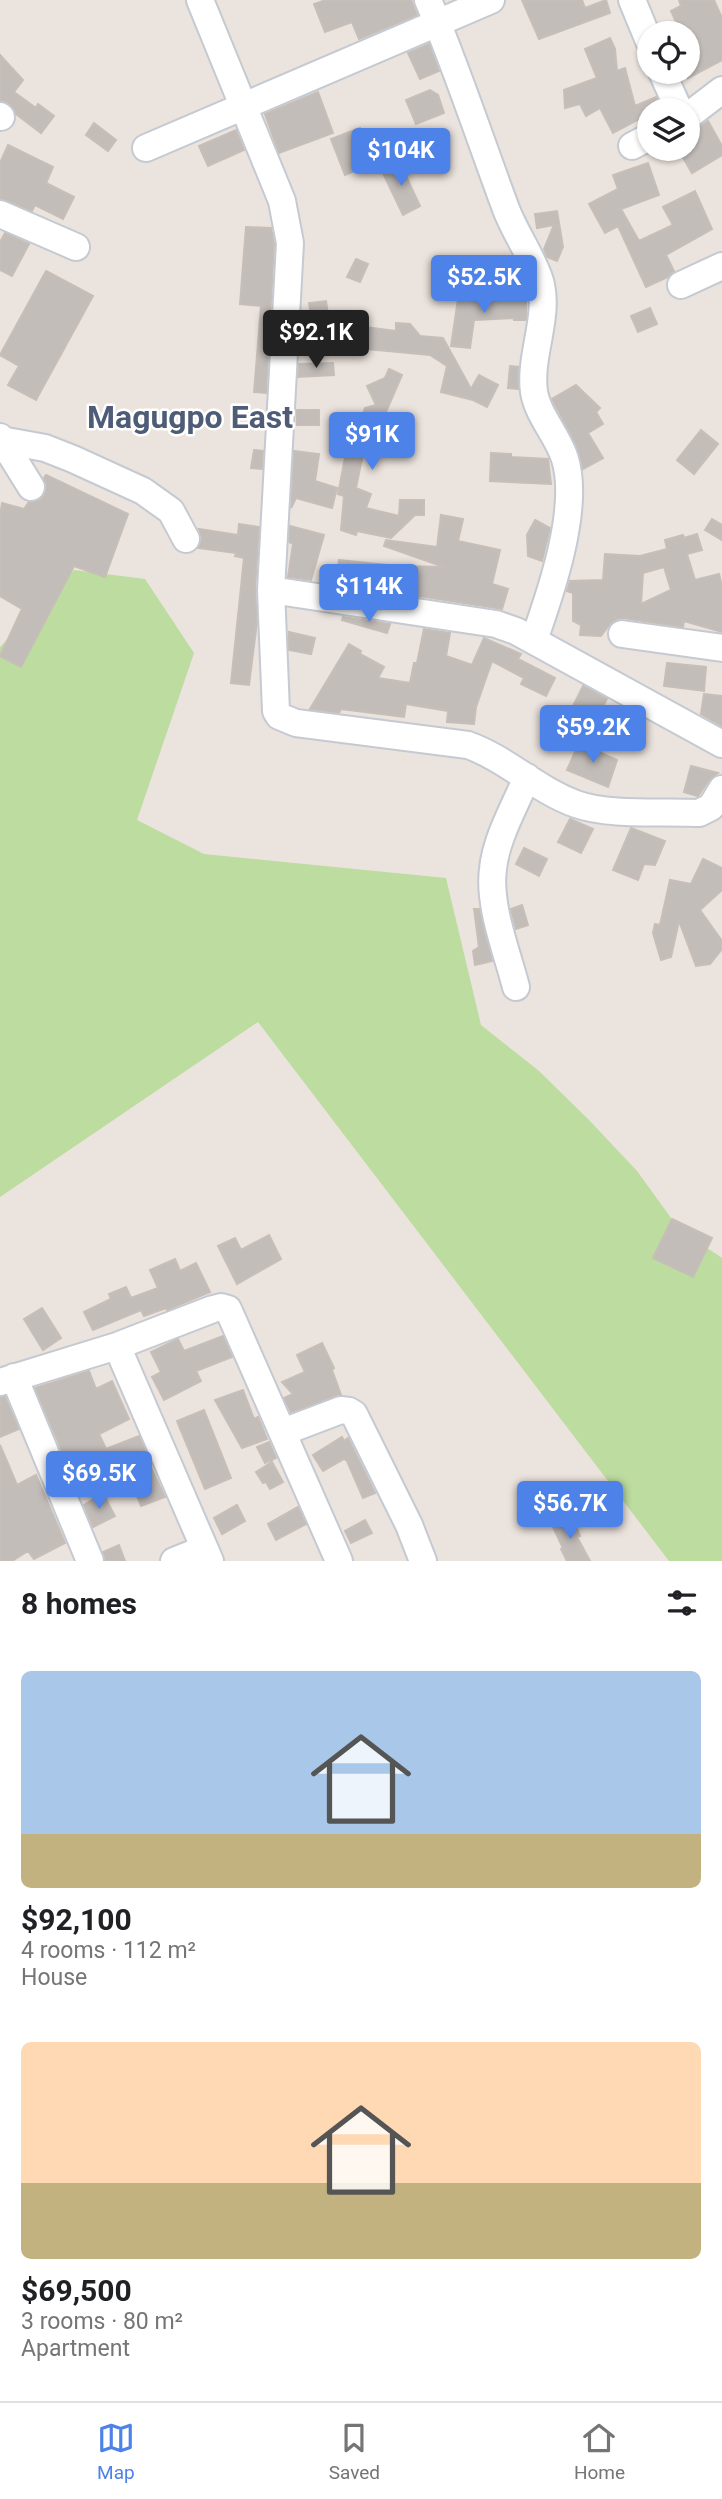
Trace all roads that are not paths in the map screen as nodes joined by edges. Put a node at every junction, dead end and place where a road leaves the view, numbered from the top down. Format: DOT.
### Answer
graph roads {
  1 [pos="201,0"];
  2 [pos="491,0"];
  3 [pos="632,0"];
  4 [pos="433,12"];
  5 [pos="641,21"];
  6 [pos="722,90"];
  7 [pos="244,106"];
  8 [pos="700,107"];
  9 [pos="146,148"];
  10 [pos="0,214"];
  11 [pos="76,247"];
  12 [pos="722,266"];
  13 [pos="681,285"];
  14 [pos="1,438"];
  15 [pos="31,487"];
  16 [pos="186,539"];
  17 [pos="271,590"];
  18 [pos="622,634"];
  19 [pos="534,640"];
  20 [pos="722,649"];
  21 [pos="722,744"];
  22 [pos="527,777"];
  23 [pos="722,789"];
  24 [pos="516,987"];
  25 [pos="117,1346"];
  26 [pos="7,1379"];
  27 [pos="283,1432"];
  28 [pos="207,1555"];
  29 [pos="90,1561"];
  30 [pos="174,1561"];
  31 [pos="339,1561"];
  32 [pos="423,1561"];
  1 -- 7 [label="street"];
  2 -- 4 [label="street"];
  3 -- 5 [label="street"];
  4 -- 7 [label="street"];
  4 -- 19 [label="street"];
  6 -- 8 [label="street"];
  7 -- 9 [label="street"];
  7 -- 17 [label="street"];
  10 -- 11 [label="street"];
  12 -- 13 [label="street"];
  14 -- 15 [label="street"];
  14 -- 16 [label="street"];
  17 -- 19 [label="street"];
  17 -- 22 [label="street"];
  18 -- 20 [label="street"];
  19 -- 21 [label="street"];
  22 -- 23 [label="street"];
  22 -- 24 [label="street"];
  25 -- 26 [label="street"];
  25 -- 27 [label="street"];
  25 -- 28 [label="street"];
  26 -- 29 [label="street"];
  27 -- 31 [label="street"];
  27 -- 32 [label="street"];
  28 -- 30 [label="street"];
}
